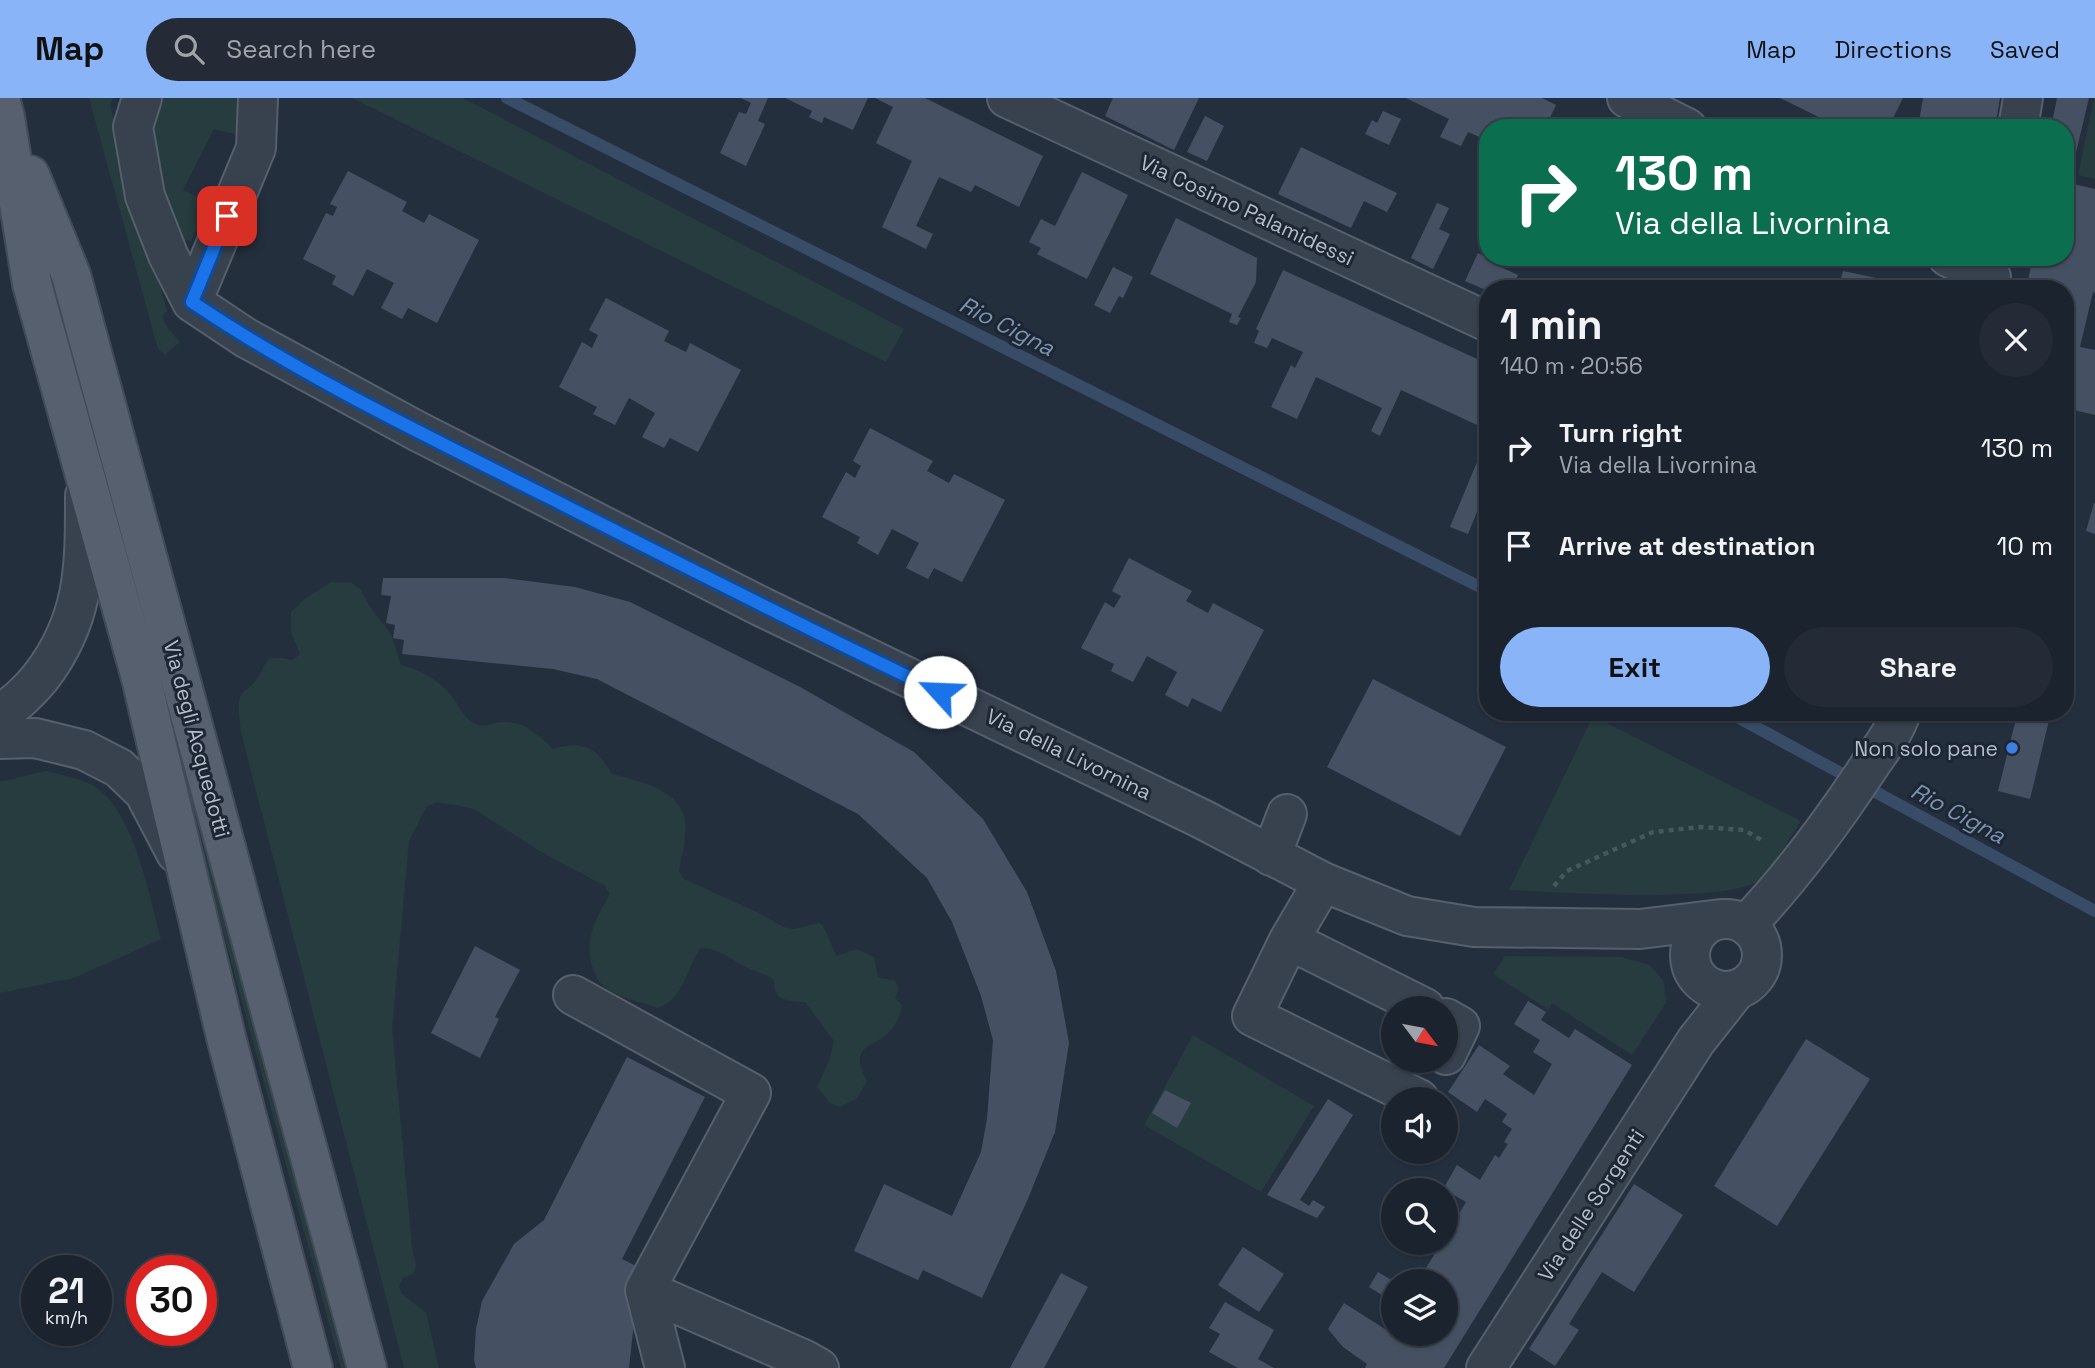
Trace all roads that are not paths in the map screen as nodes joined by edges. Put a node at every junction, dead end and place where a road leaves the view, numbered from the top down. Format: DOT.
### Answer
graph roads {
  1 [pos="142,98"];
  2 [pos="258,98"];
  3 [pos="1007,98"];
  4 [pos="1627,98"];
  5 [pos="2023,98"];
  6 [pos="3,108"];
  7 [pos="1669,119"];
  8 [pos="2020,119"];
  9 [pos="1971,266"];
  10 [pos="1991,274"];
  11 [pos="192,302"];
  12 [pos="1479,317"];
  13 [pos="85,479"];
  14 [pos="0,713"];
  15 [pos="1894,726"];
  16 [pos="0,739"];
  17 [pos="1287,814"];
  18 [pos="1271,856"];
  19 [pos="188,877"];
  20 [pos="1323,882"];
  21 [pos="1734,922"];
  22 [pos="1640,929"];
  23 [pos="1289,940"];
  24 [pos="1710,980"];
  25 [pos="573,995"];
  26 [pos="1401,996"];
  27 [pos="1397,1087"];
  28 [pos="645,1290"];
  29 [pos="313,1368"];
  30 [pos="367,1368"];
  31 [pos="665,1368"];
  32 [pos="819,1368"];
  33 [pos="1486,1368"];
  1 -- 11 [label="street, Via della Livornina"];
  2 -- 11 [label="street"];
  3 -- 12 [label="street, Via Cosimo Palamidessi"];
  4 -- 7 [label="street"];
  5 -- 8 [label="street"];
  6 -- 13 [label="main road, Via degli Acquedotti"];
  6 -- 30 [label="main road, Via degli Acquedotti"];
  9 -- 10 [label="street"];
  11 -- 18 [label="street, Via della Livornina"];
  13 -- 14 [label="street"];
  13 -- 19 [label="main road, Via degli Acquedotti"];
  15 -- 21 [label="street"];
  16 -- 19 [label="street"];
  17 -- 18 [label="street"];
  18 -- 20 [label="street, Via della Livornina"];
  19 -- 29 [label="main road, Via degli Acquedotti"];
  20 -- 22 [label="street, Via della Livornina"];
  20 -- 23 [label="street"];
  21 -- 22 [label="street, Via della Livornina"];
  21 -- 24 [label="street, Via delle Sorgenti"];
  21 -- 24 [label="street"];
  22 -- 24 [label="street"];
  23 -- 26 [label="street"];
  23 -- 27 [label="street"];
  24 -- 33 [label="street, Via delle Sorgenti"];
  25 -- 28 [label="street"];
  28 -- 31 [label="street"];
  28 -- 32 [label="street"];
}
